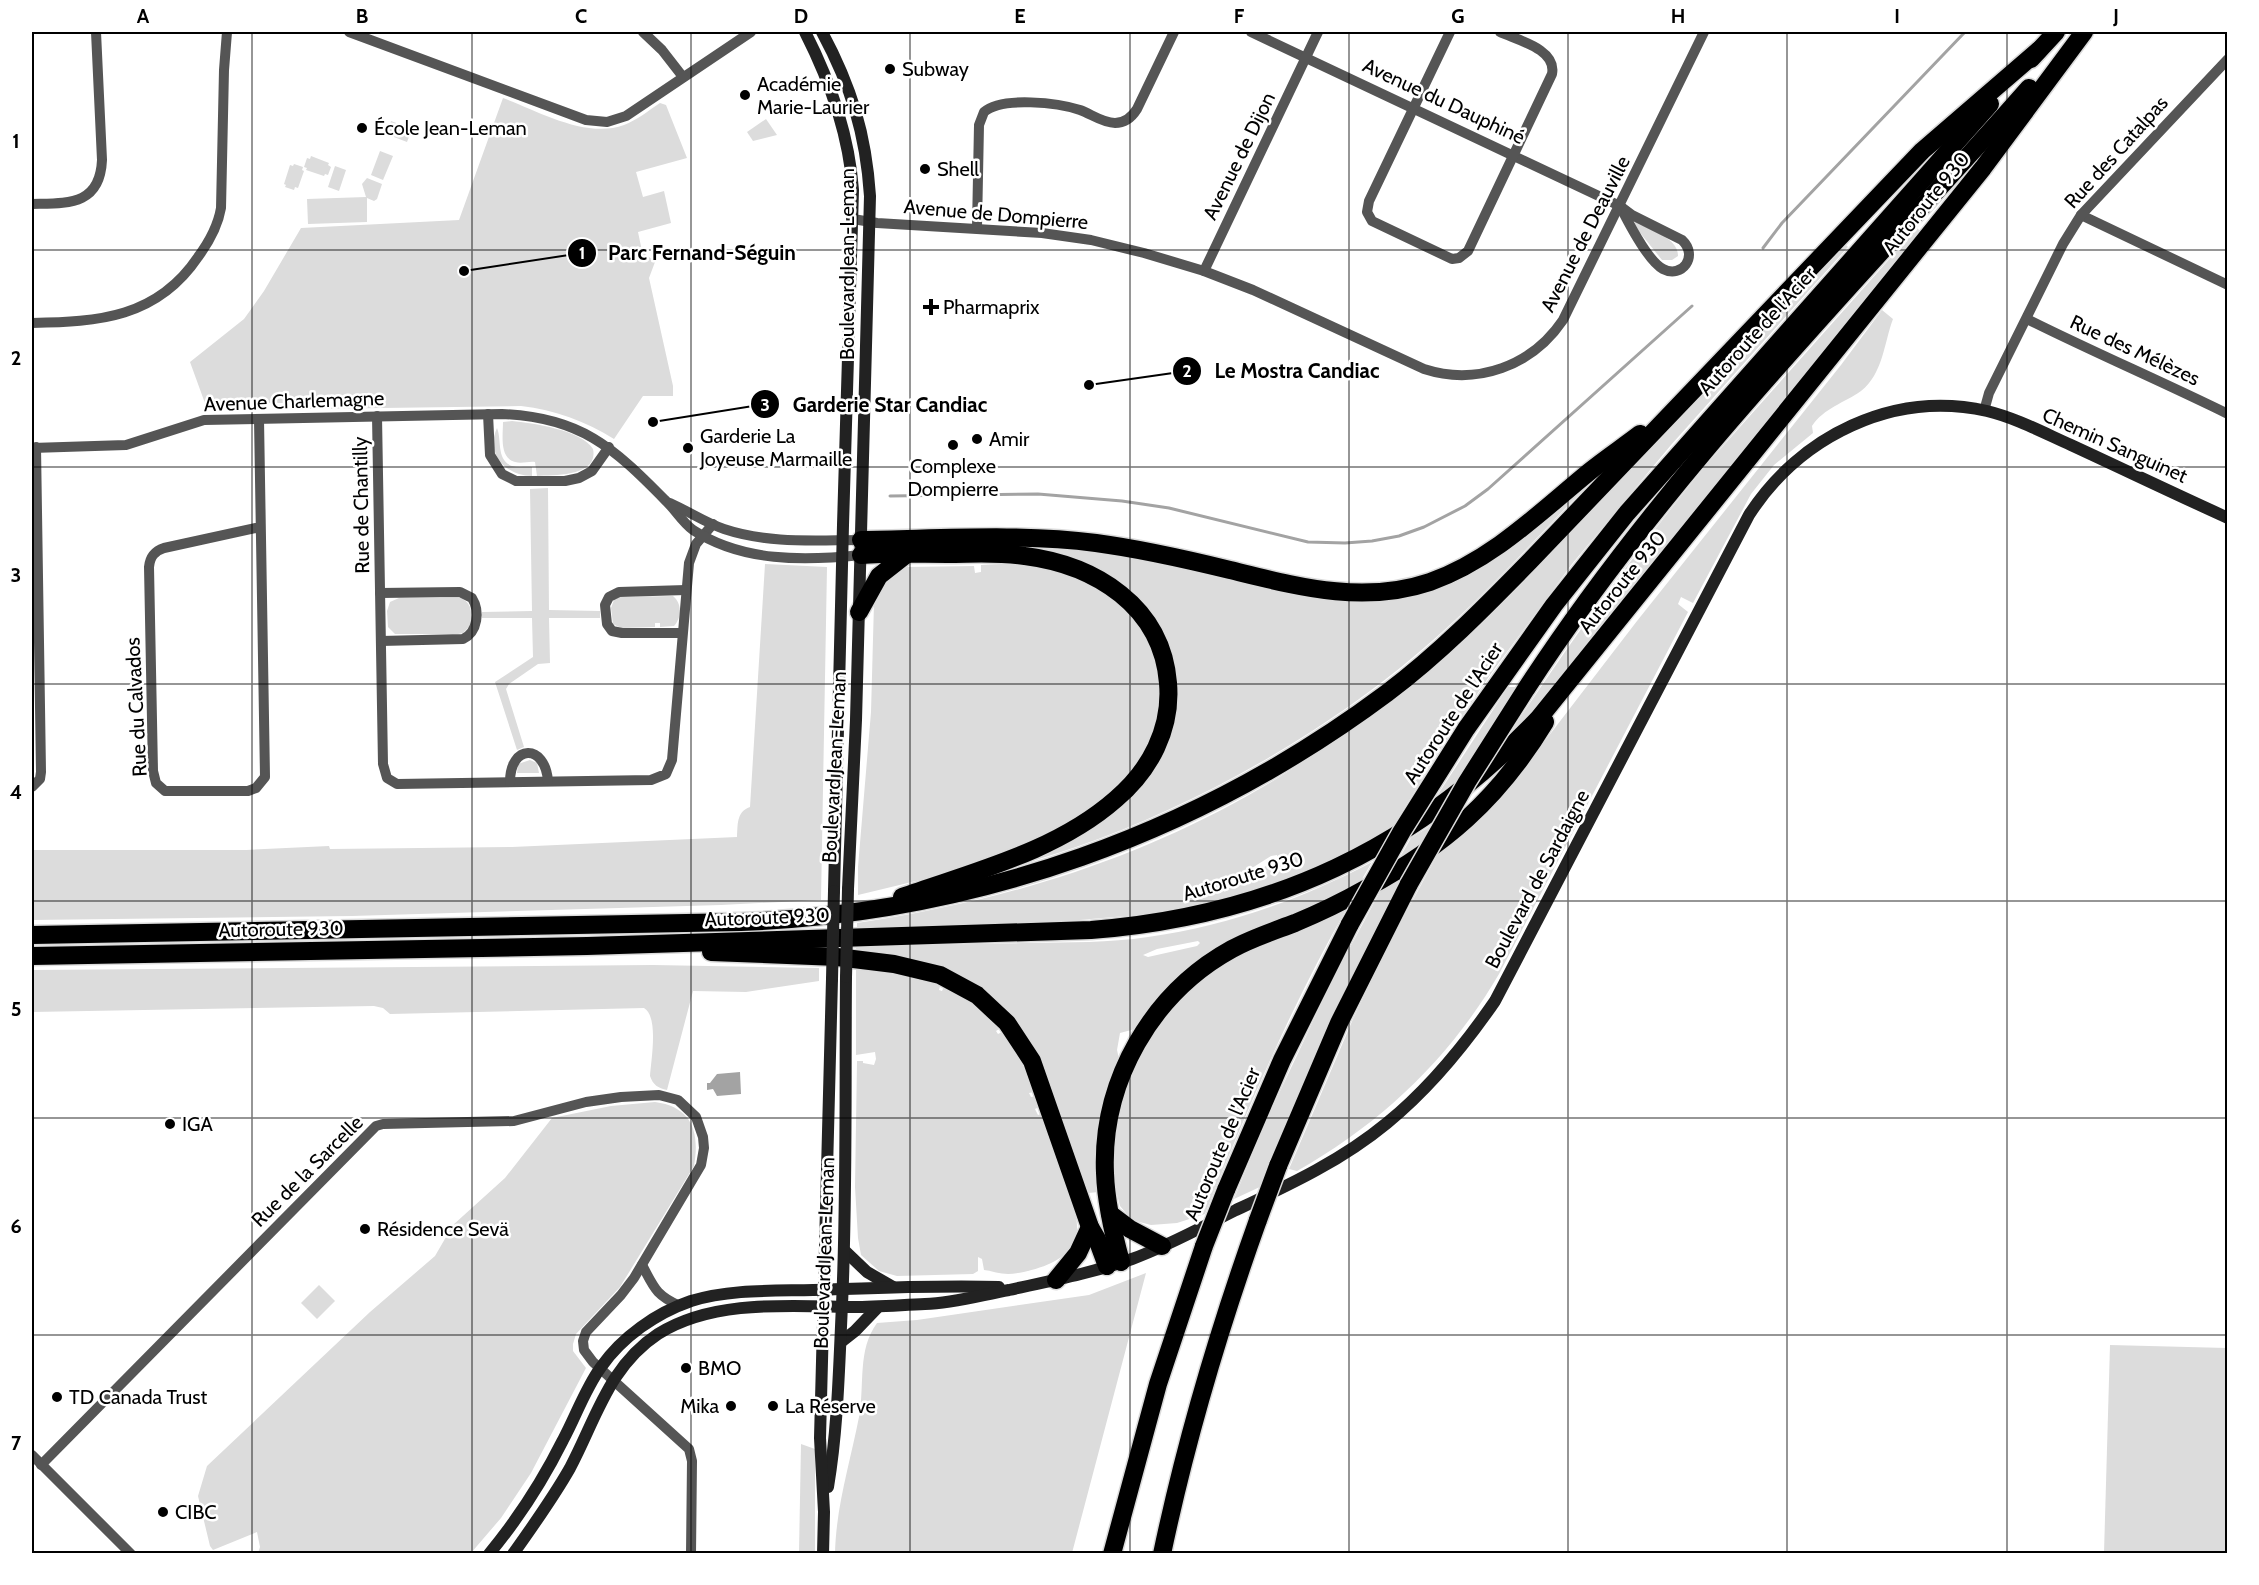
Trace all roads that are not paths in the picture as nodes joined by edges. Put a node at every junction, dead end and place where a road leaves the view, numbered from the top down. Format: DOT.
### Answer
graph roads {
  1 [pos="96,32"];
  2 [pos="227,32"];
  3 [pos="349,32"];
  4 [pos="643,32"];
  5 [pos="751,32"];
  6 [pos="805,32"];
  7 [pos="822,32"];
  8 [pos="1174,32"];
  9 [pos="1251,32"];
  10 [pos="1318,32"];
  11 [pos="1450,32"];
  12 [pos="1500,32"];
  13 [pos="1704,32"];
  14 [pos="2056,32"];
  15 [pos="2082,32"];
  16 [pos="2039,50"];
  17 [pos="1306,57"];
  18 [pos="2228,59"];
  19 [pos="683,77"];
  20 [pos="1414,107"];
  21 [pos="1514,155"];
  22 [pos="32,204"];
  23 [pos="1620,206"];
  24 [pos="2080,214"];
  25 [pos="853,219"];
  26 [pos="869,221"];
  27 [pos="977,227"];
  28 [pos="1204,271"];
  29 [pos="2228,285"];
  30 [pos="2027,319"];
  31 [pos="32,323"];
  32 [pos="1682,402"];
  33 [pos="1984,411"];
  34 [pos="488,414"];
  35 [pos="2228,414"];
  36 [pos="377,416"];
  37 [pos="259,419"];
  38 [pos="34,447"];
  39 [pos="609,447"];
  40 [pos="667,501"];
  41 [pos="2228,518"];
  42 [pos="713,524"];
  43 [pos="260,527"];
  44 [pos="703,536"];
  45 [pos="842,540"];
  46 [pos="861,548"];
  47 [pos="907,554"];
  48 [pos="35,557"];
  49 [pos="842,557"];
  50 [pos="686,591"];
  51 [pos="380,593"];
  52 [pos="859,612"];
  53 [pos="682,633"];
  54 [pos="381,641"];
  55 [pos="1565,688"];
  56 [pos="548,781"];
  57 [pos="510,782"];
  58 [pos="32,787"];
  59 [pos="852,914"];
  60 [pos="37,935"];
  61 [pos="587,946"];
  62 [pos="32,956"];
  63 [pos="1110,1214"];
  64 [pos="1090,1227"];
  65 [pos="1162,1246"];
  66 [pos="844,1250"];
  67 [pos="1114,1264"];
  68 [pos="642,1265"];
  69 [pos="1056,1280"];
  70 [pos="894,1287"];
  71 [pos="1021,1287"];
  72 [pos="843,1288"];
  73 [pos="824,1289"];
  74 [pos="680,1306"];
  75 [pos="824,1306"];
  76 [pos="842,1306"];
  77 [pos="878,1307"];
  78 [pos="841,1342"];
  79 [pos="600,1368"];
  80 [pos="613,1380"];
  81 [pos="32,1455"];
  82 [pos="42,1465"];
  83 [pos="824,1512"];
  84 [pos="131,1554"];
  85 [pos="489,1554"];
  86 [pos="513,1554"];
  87 [pos="691,1554"];
  88 [pos="823,1554"];
  89 [pos="1112,1554"];
  90 [pos="1162,1554"];
  1 -- 22 [label="street"];
  2 -- 31 [label="street"];
  3 -- 19 [label="street"];
  4 -- 19 [label="street"];
  5 -- 19 [label="street"];
  6 -- 25 [label="street, Boulevard Jean-Leman"];
  7 -- 26 [label="street, Boulevard Jean-Leman"];
  8 -- 27 [label="street"];
  9 -- 17 [label="street, Avenue du Dauphiné"];
  10 -- 17 [label="street"];
  11 -- 20 [label="street"];
  12 -- 21 [label="street"];
  13 -- 23 [label="street, Avenue de Deauville"];
  14 -- 16 [label="highway, Autoroute de l'Acier"];
  15 -- 55 [label="highway, Autoroute 930"];
  15 -- 90 [label="highway, Autoroute de l'Acier, bridge"];
  16 -- 32 [label="highway, Autoroute 930"];
  16 -- 89 [label="highway, Autoroute de l'Acier, bridge"];
  17 -- 20 [label="street, Avenue du Dauphiné"];
  17 -- 28 [label="street, Avenue de Dijon"];
  18 -- 24 [label="street, Rue des Catalpas"];
  20 -- 21 [label="street, Avenue du Dauphiné"];
  20 -- 21 [label="street"];
  21 -- 23 [label="street, Avenue du Dauphiné"];
  23 -- 23 [label="street, Avenue du Dauphiné"];
  23 -- 28 [label="street, Avenue de Deauville"];
  24 -- 29 [label="street"];
  24 -- 30 [label="street, Rue des Catalpas"];
  25 -- 26 [label="street, Avenue de Dompierre"];
  25 -- 45 [label="street, Boulevard Jean-Leman"];
  26 -- 27 [label="street, Avenue de Dompierre"];
  26 -- 46 [label="street, Boulevard Jean-Leman"];
  27 -- 28 [label="street, Avenue de Dompierre"];
  30 -- 33 [label="street, Rue des Catalpas"];
  30 -- 35 [label="street, Rue des Mélèzes"];
  32 -- 46 [label="highway"];
  32 -- 59 [label="highway, Autoroute 930"];
  33 -- 41 [label="street, Chemin Sanguinet"];
  33 -- 65 [label="street, Boulevard de Sardaigne"];
  34 -- 36 [label="street, Avenue Charlemagne"];
  34 -- 39 [label="street, Avenue Charlemagne"];
  34 -- 39 [label="street"];
  36 -- 37 [label="street, Avenue Charlemagne"];
  36 -- 51 [label="street, Rue de Chantilly"];
  37 -- 38 [label="street, Avenue Charlemagne"];
  37 -- 43 [label="street, Rue du Calvados"];
  38 -- 48 [label="street"];
  39 -- 40 [label="street, Avenue Charlemagne"];
  40 -- 42 [label="street, Avenue Charlemagne"];
  40 -- 44 [label="street, Avenue Charlemagne"];
  42 -- 44 [label="street, Rue de Chantilly"];
  42 -- 45 [label="street, Avenue Charlemagne"];
  43 -- 43 [label="street, Rue du Calvados"];
  44 -- 49 [label="street, Avenue Charlemagne"];
  44 -- 50 [label="street, Rue de Chantilly"];
  45 -- 46 [label="street, Avenue Charlemagne"];
  45 -- 49 [label="street, Boulevard Jean-Leman"];
  46 -- 47 [label="highway"];
  46 -- 49 [label="street, Avenue Charlemagne"];
  46 -- 52 [label="street, Boulevard Jean-Leman"];
  47 -- 52 [label="highway"];
  47 -- 59 [label="highway"];
  48 -- 58 [label="street"];
  49 -- 73 [label="street, Boulevard Jean-Leman, bridge"];
  50 -- 53 [label="street, Rue de Chantilly"];
  50 -- 53 [label="street"];
  51 -- 54 [label="street, Rue de Chantilly"];
  51 -- 54 [label="street, Rue de Chantilly"];
  52 -- 66 [label="street, Boulevard Jean-Leman, bridge"];
  53 -- 56 [label="street, Rue de Chantilly"];
  54 -- 57 [label="street, Rue de Chantilly"];
  55 -- 61 [label="highway, Autoroute 930"];
  55 -- 63 [label="highway"];
  56 -- 57 [label="street, Rue de Chantilly"];
  56 -- 57 [label="street"];
  59 -- 60 [label="highway, Autoroute 930"];
  61 -- 62 [label="highway, Autoroute 930"];
  61 -- 64 [label="highway"];
  63 -- 65 [label="highway"];
  63 -- 67 [label="highway"];
  64 -- 67 [label="highway"];
  64 -- 69 [label="highway"];
  65 -- 67 [label="street, Boulevard de Sardaigne"];
  66 -- 70 [label="street"];
  66 -- 72 [label="street, Boulevard Jean-Leman"];
  67 -- 69 [label="street, Boulevard de Sardaigne"];
  68 -- 74 [label="street"];
  68 -- 79 [label="street, Rue de la Sarcelle"];
  68 -- 82 [label="street, Rue de la Sarcelle"];
  69 -- 71 [label="street, Boulevard de Sardaigne"];
  70 -- 71 [label="street, Boulevard de Sardaigne"];
  70 -- 72 [label="street, Boulevard de Sardaigne"];
  71 -- 77 [label="street, Boulevard de Sardaigne"];
  72 -- 73 [label="street, Boulevard de Sardaigne"];
  72 -- 76 [label="street, Boulevard Jean-Leman"];
  73 -- 74 [label="street, Boulevard de Sardaigne"];
  73 -- 75 [label="street, Boulevard Jean-Leman"];
  74 -- 79 [label="street, Boulevard de Sardaigne"];
  75 -- 76 [label="street, Boulevard de Sardaigne"];
  75 -- 80 [label="street, Boulevard de Sardaigne"];
  75 -- 83 [label="street, Boulevard Jean-Leman"];
  76 -- 77 [label="street, Boulevard de Sardaigne"];
  76 -- 78 [label="street, Boulevard Jean-Leman"];
  77 -- 78 [label="street"];
  78 -- 83 [label="street, Boulevard Jean-Leman"];
  79 -- 80 [label="street, Rue de la Sarcelle"];
  79 -- 85 [label="street, Boulevard de Sardaigne"];
  80 -- 86 [label="street, Boulevard de Sardaigne"];
  80 -- 87 [label="street, Rue de la Sarcelle"];
  81 -- 82 [label="street"];
  82 -- 84 [label="street"];
  83 -- 88 [label="street, Boulevard Jean-Leman"];
}
